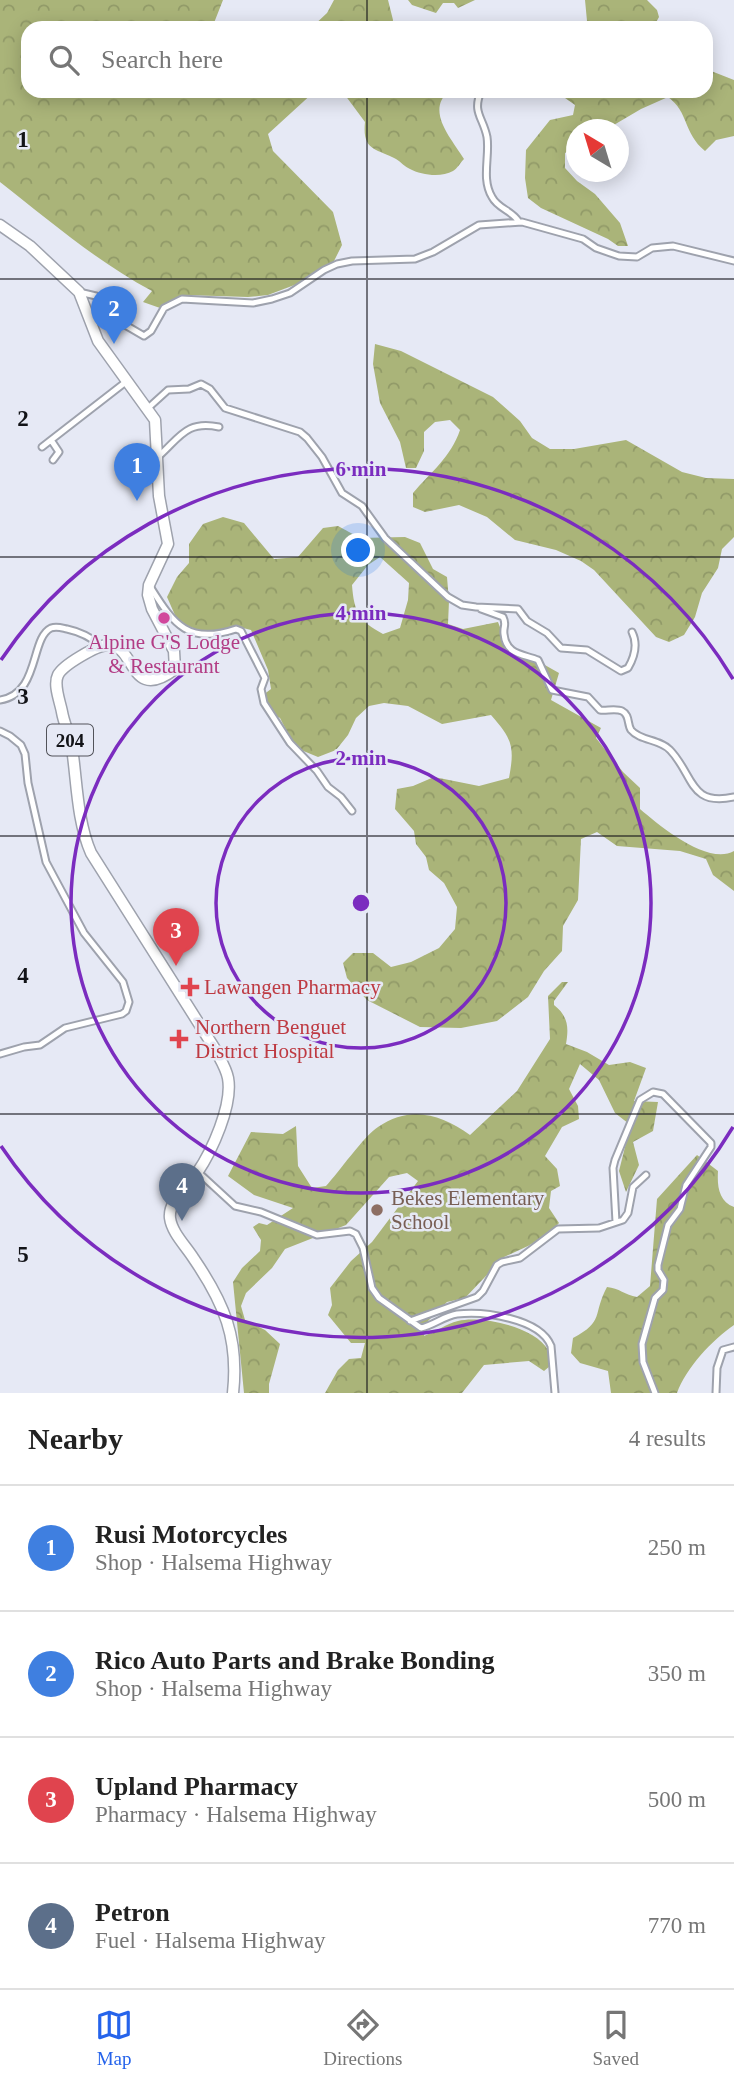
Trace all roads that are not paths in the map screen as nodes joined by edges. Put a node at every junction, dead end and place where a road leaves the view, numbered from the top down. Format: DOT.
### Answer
graph roads {
  1 [pos="478,98"];
  2 [pos="519,222"];
  3 [pos="0,225"];
  4 [pos="734,261"];
  5 [pos="79,292"];
  6 [pos="127,382"];
  7 [pos="148,409"];
  8 [pos="219,427"];
  9 [pos="51,440"];
  10 [pos="43,447"];
  11 [pos="156,457"];
  12 [pos="53,460"];
  13 [pos="149,585"];
  14 [pos="476,607"];
  15 [pos="632,632"];
  16 [pos="101,646"];
  17 [pos="0,700"];
  18 [pos="0,731"];
  19 [pos="734,797"];
  20 [pos="352,811"];
  21 [pos="0,1054"];
  22 [pos="198,1172"];
  23 [pos="646,1175"];
  24 [pos="616,1222"];
  25 [pos="410,1321"];
  26 [pos="734,1347"];
  27 [pos="233,1393"];
  28 [pos="555,1393"];
  29 [pos="655,1393"];
  30 [pos="716,1393"];
  1 -- 2 [label="street"];
  2 -- 4 [label="street"];
  2 -- 5 [label="street"];
  3 -- 5 [label="highway"];
  5 -- 6 [label="highway"];
  6 -- 7 [label="highway"];
  6 -- 9 [label="street"];
  7 -- 11 [label="highway"];
  7 -- 14 [label="street"];
  8 -- 11 [label="street"];
  9 -- 10 [label="street"];
  9 -- 12 [label="street"];
  11 -- 13 [label="highway"];
  13 -- 16 [label="highway"];
  13 -- 20 [label="street"];
  14 -- 15 [label="street"];
  14 -- 19 [label="street"];
  16 -- 17 [label="street"];
  16 -- 22 [label="highway, 204"];
  18 -- 21 [label="street"];
  22 -- 25 [label="street"];
  22 -- 27 [label="highway, 204"];
  23 -- 24 [label="street"];
  24 -- 25 [label="street"];
  24 -- 29 [label="street"];
  25 -- 28 [label="street"];
  26 -- 30 [label="street"];
}
